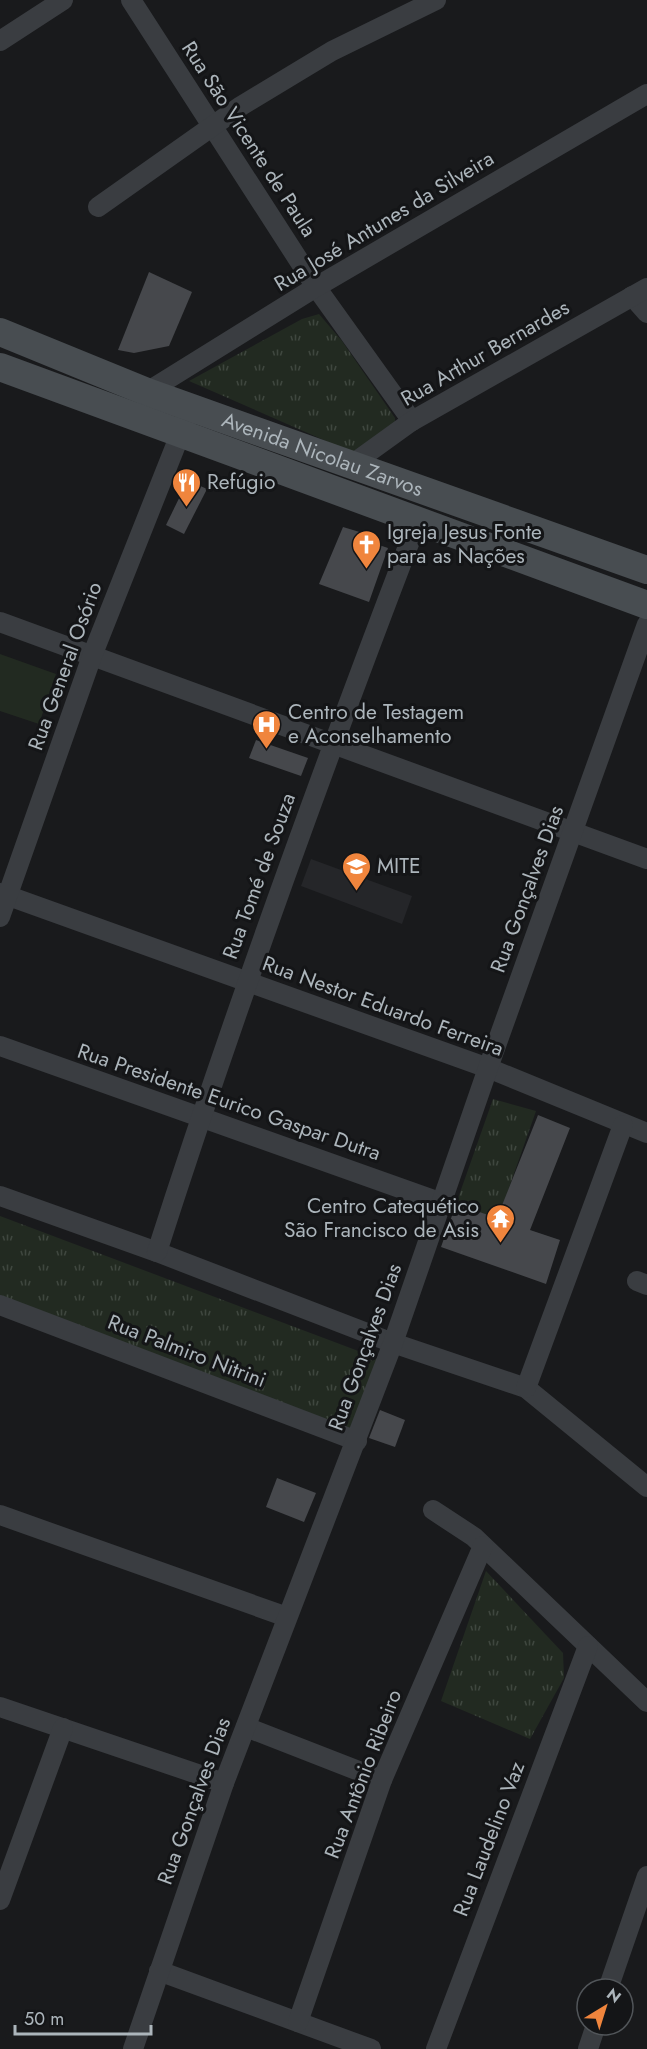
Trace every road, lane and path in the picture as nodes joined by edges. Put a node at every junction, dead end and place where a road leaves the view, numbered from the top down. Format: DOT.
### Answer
graph roads {
  1 [pos="63,0"];
  2 [pos="131,0"];
  3 [pos="436,0"];
  4 [pos="0,41"];
  5 [pos="647,94"];
  6 [pos="212,126"];
  7 [pos="98,207"];
  8 [pos="316,287"];
  9 [pos="640,292"];
  10 [pos="647,313"];
  11 [pos="0,332"];
  12 [pos="0,367"];
  13 [pos="147,392"];
  14 [pos="190,407"];
  15 [pos="412,421"];
  16 [pos="180,434"];
  17 [pos="351,465"];
  18 [pos="423,491"];
  19 [pos="416,518"];
  20 [pos="647,570"];
  21 [pos="647,605"];
  22 [pos="0,622"];
  23 [pos="647,624"];
  24 [pos="92,656"];
  25 [pos="332,743"];
  26 [pos="573,832"];
  27 [pos="647,859"];
  28 [pos="4,895"];
  29 [pos="0,917"];
  30 [pos="246,982"];
  31 [pos="0,1046"];
  32 [pos="488,1068"];
  33 [pos="200,1118"];
  34 [pos="623,1125"];
  35 [pos="647,1133"];
  36 [pos="0,1196"];
  37 [pos="442,1203"];
  38 [pos="157,1252"];
  39 [pos="0,1305"];
  40 [pos="393,1344"];
  41 [pos="526,1388"];
  42 [pos="357,1441"];
  43 [pos="646,1480"];
  44 [pos="433,1510"];
  45 [pos="0,1515"];
  46 [pos="483,1546"];
  47 [pos="287,1617"];
  48 [pos="588,1646"];
  49 [pos="647,1702"];
  50 [pos="0,1707"];
  51 [pos="246,1727"];
  52 [pos="63,1728"];
  53 [pos="382,1780"];
  54 [pos="224,1783"];
  55 [pos="647,1876"];
  56 [pos="0,1900"];
  57 [pos="159,1971"];
  58 [pos="612,1977"];
  59 [pos="298,2022"];
  60 [pos="133,2049"];
  61 [pos="371,2049"];
  62 [pos="436,2049"];
  1 -- 4 [label="street"];
  2 -- 6 [label="street, Rua São Vicente de Paula"];
  3 -- 6 [label="street"];
  5 -- 8 [label="street, Rua José Antunes da Silveira"];
  6 -- 7 [label="street"];
  6 -- 8 [label="street, Rua São Vicente de Paula"];
  8 -- 13 [label="street, Rua José Antunes da Silveira"];
  8 -- 15 [label="street, Rua São Vicente de Paula"];
  9 -- 10 [label="street"];
  9 -- 15 [label="street, Rua Arthur Bernardes"];
  11 -- 13 [label="main road, Avenida Nicolau Zarvos"];
  12 -- 16 [label="main road, Avenida Nicolau Zarvos"];
  13 -- 14 [label="main road, Avenida Nicolau Zarvos"];
  14 -- 16 [label="street, Rua General Osório"];
  14 -- 17 [label="main road, Avenida Nicolau Zarvos"];
  15 -- 17 [label="street, Rua Arthur Bernardes"];
  16 -- 19 [label="main road, Avenida Nicolau Zarvos"];
  16 -- 24 [label="street, Rua General Osório"];
  17 -- 18 [label="main road, Avenida Nicolau Zarvos"];
  18 -- 19 [label="main road"];
  18 -- 20 [label="main road, Avenida Nicolau Zarvos"];
  19 -- 21 [label="main road, Avenida Nicolau Zarvos"];
  19 -- 25 [label="street, Rua Tomé de Souza"];
  22 -- 24 [label="street"];
  23 -- 26 [label="street, Rua Gonçalves Dias"];
  24 -- 25 [label="street"];
  24 -- 28 [label="street, Rua General Osório"];
  25 -- 26 [label="street"];
  25 -- 30 [label="street, Rua Tomé de Souza"];
  26 -- 27 [label="street"];
  26 -- 32 [label="street, Rua Gonçalves Dias"];
  28 -- 29 [label="street, Rua General Osório"];
  28 -- 30 [label="street, Rua Nestor Eduardo Ferreira"];
  30 -- 32 [label="street, Rua Nestor Eduardo Ferreira"];
  30 -- 33 [label="street, Rua Tomé de Souza"];
  31 -- 33 [label="street, Rua Presidente Eurico Gaspar Dutra"];
  32 -- 34 [label="street, Rua Nestor Eduardo Ferreira"];
  32 -- 37 [label="street, Rua Gonçalves Dias"];
  33 -- 37 [label="street, Rua Presidente Eurico Gaspar Dutra"];
  33 -- 38 [label="street, Rua Tomé de Souza"];
  34 -- 35 [label="street, Rua Nestor Eduardo Ferreira"];
  34 -- 41 [label="street"];
  36 -- 38 [label="street"];
  37 -- 40 [label="street, Rua Gonçalves Dias"];
  38 -- 40 [label="street"];
  39 -- 42 [label="street, Rua Palmiro Nitrini"];
  40 -- 41 [label="street"];
  40 -- 42 [label="street, Rua Gonçalves Dias"];
  41 -- 43 [label="street"];
  42 -- 47 [label="street, Rua Gonçalves Dias"];
  44 -- 46 [label="street"];
  45 -- 47 [label="street"];
  46 -- 48 [label="street"];
  46 -- 53 [label="street, Rua Antônio Ribeiro"];
  47 -- 51 [label="street, Rua Gonçalves Dias"];
  48 -- 49 [label="street"];
  48 -- 62 [label="street, Rua Laudelino Vaz"];
  50 -- 52 [label="street"];
  51 -- 53 [label="street"];
  51 -- 54 [label="street, Rua Gonçalves Dias"];
  52 -- 54 [label="street"];
  52 -- 56 [label="street"];
  53 -- 59 [label="street, Rua Antônio Ribeiro"];
  54 -- 57 [label="street, Rua Gonçalves Dias"];
  55 -- 58 [label="street"];
  57 -- 59 [label="street"];
  57 -- 60 [label="street, Rua Gonçalves Dias"];
  59 -- 61 [label="street"];
}
